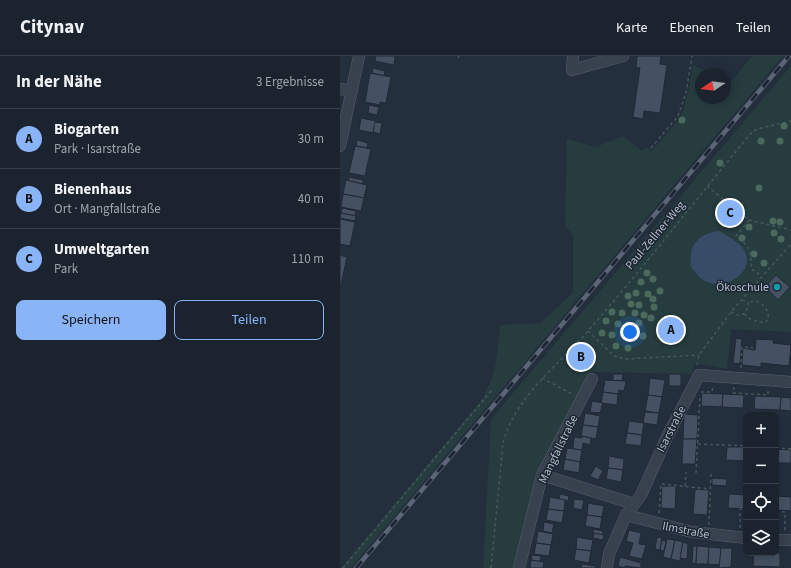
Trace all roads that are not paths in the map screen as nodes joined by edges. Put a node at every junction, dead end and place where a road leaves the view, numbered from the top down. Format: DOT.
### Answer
graph roads {
  1 [pos="359,56"];
  2 [pos="573,56"];
  3 [pos="623,56"];
  4 [pos="340,89"];
  5 [pos="352,91"];
  6 [pos="340,146"];
  7 [pos="592,379"];
  8 [pos="791,382"];
  9 [pos="542,475"];
  10 [pos="634,504"];
  11 [pos="626,515"];
  12 [pos="743,538"];
  13 [pos="519,568"];
  14 [pos="607,568"];
  1 -- 5 [label="street"];
  2 -- 3 [label="street"];
  4 -- 5 [label="street"];
  5 -- 6 [label="street"];
  7 -- 9 [label="street, Mangfallstraße"];
  8 -- 10 [label="street, Isarstraße"];
  9 -- 10 [label="street"];
  9 -- 13 [label="street, Mangfallstraße"];
  10 -- 11 [label="street, Isarstraße"];
  11 -- 12 [label="street, Ilmstraße"];
  11 -- 14 [label="street, Isarstraße"];
}
